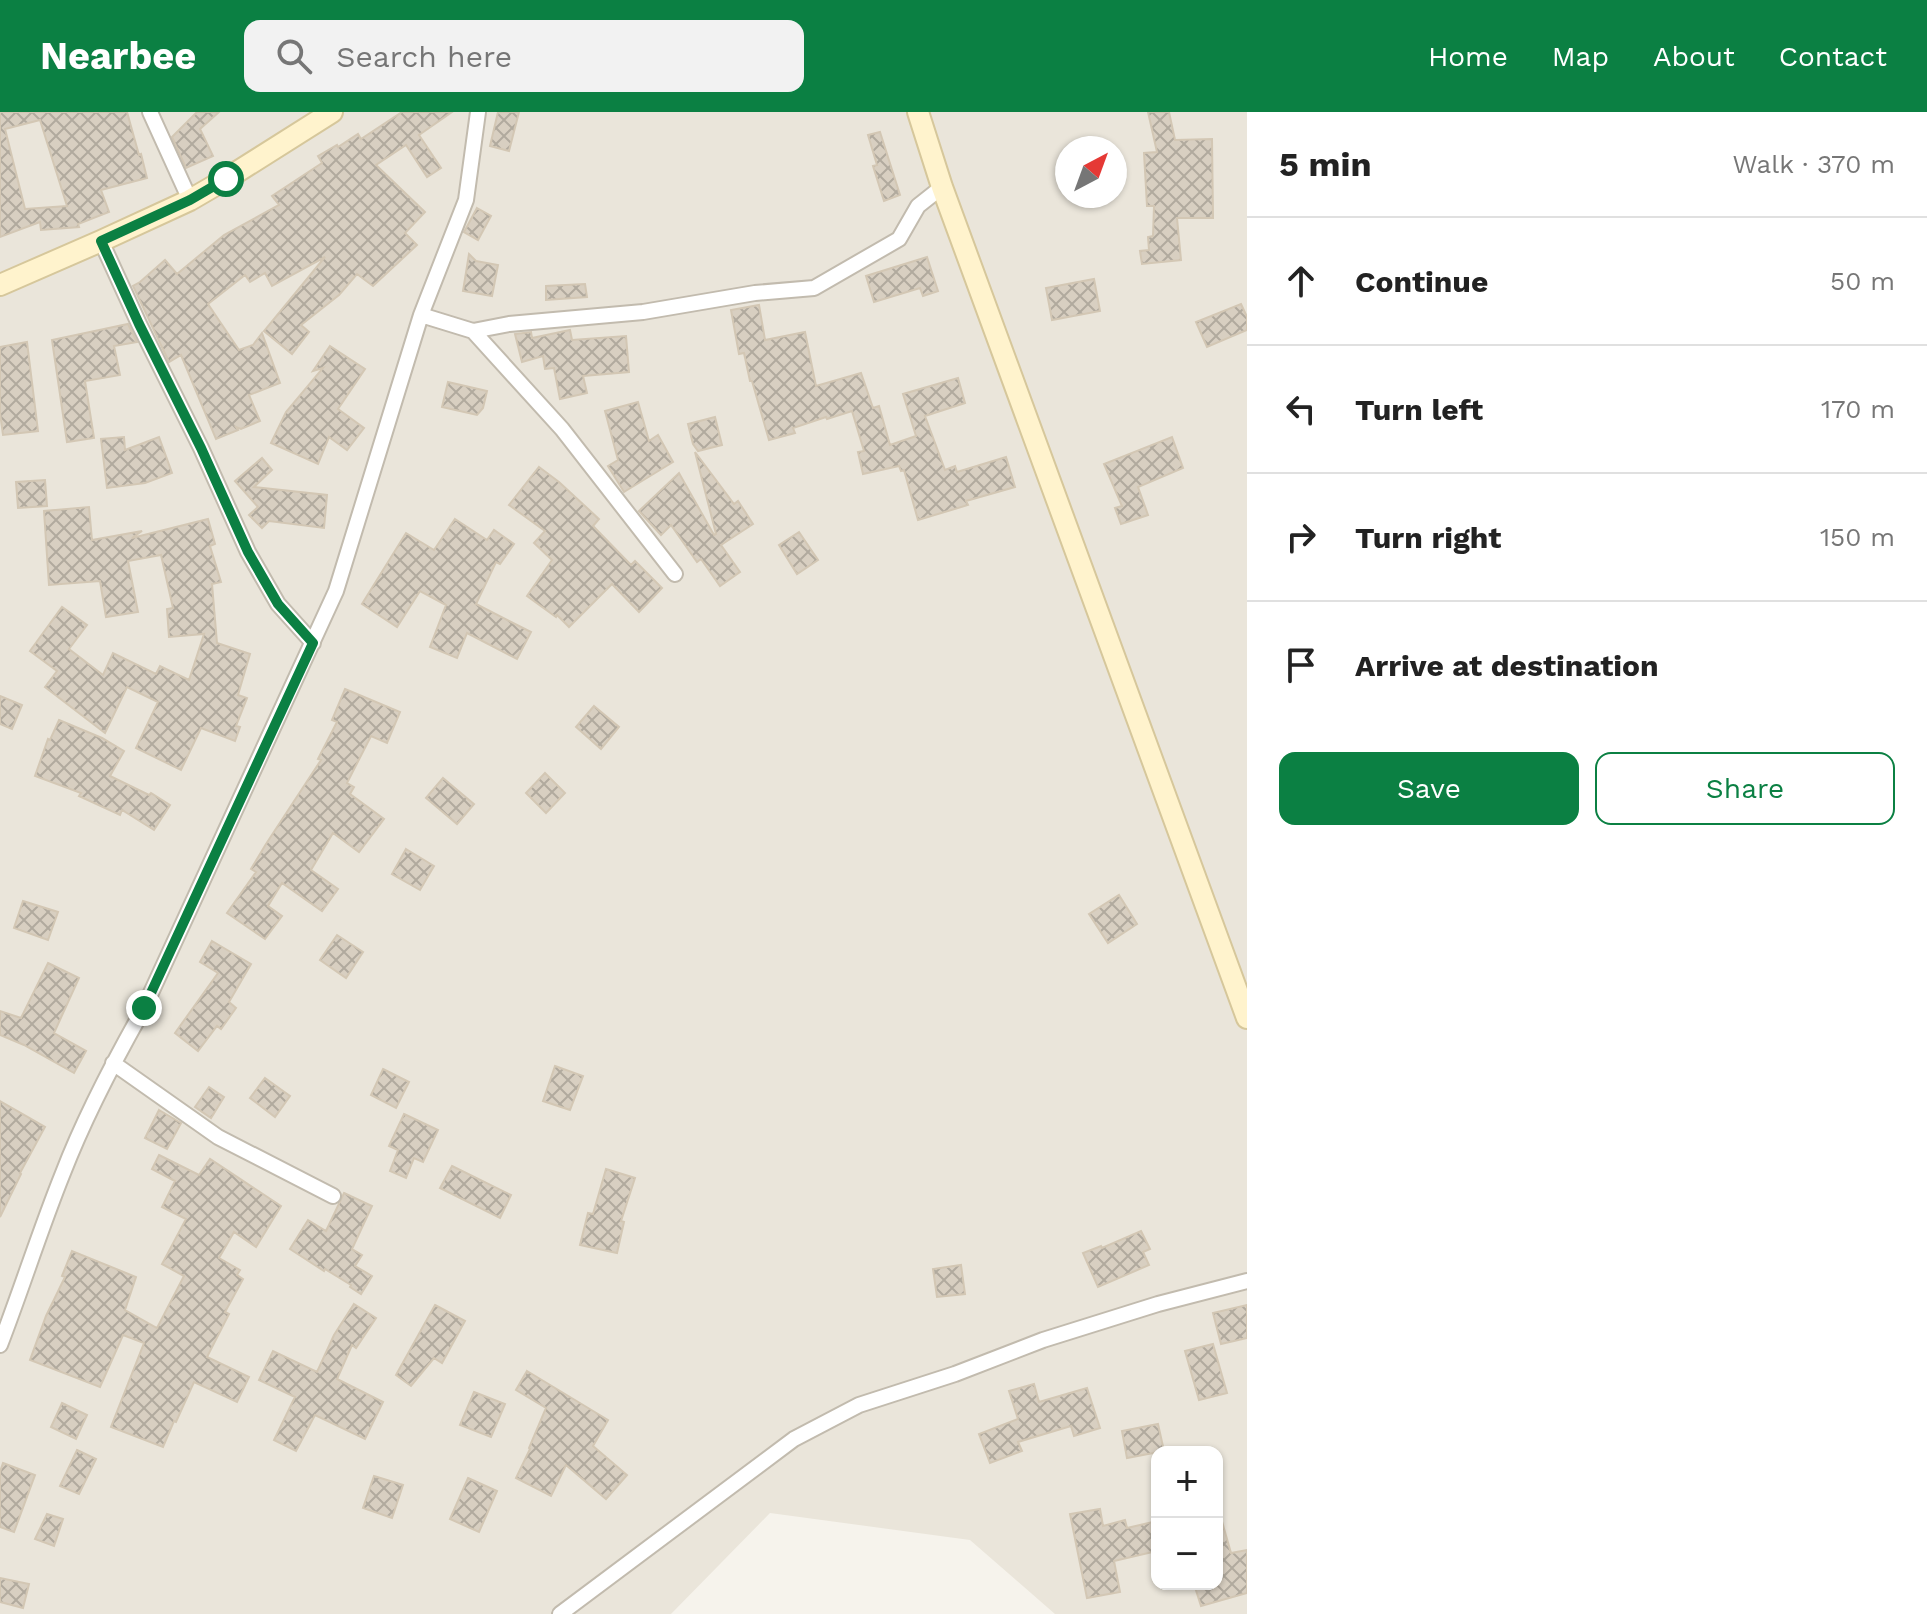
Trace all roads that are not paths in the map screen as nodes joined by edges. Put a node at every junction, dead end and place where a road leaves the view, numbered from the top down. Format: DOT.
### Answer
graph roads {
  1 [pos="150,112"];
  2 [pos="332,112"];
  3 [pos="478,112"];
  4 [pos="918,112"];
  5 [pos="942,187"];
  6 [pos="190,200"];
  7 [pos="101,241"];
  8 [pos="0,285"];
  9 [pos="421,315"];
  10 [pos="473,331"];
  11 [pos="675,574"];
  12 [pos="313,643"];
  13 [pos="1247,1018"];
  14 [pos="113,1063"];
  15 [pos="333,1196"];
  16 [pos="1247,1281"];
  17 [pos="0,1345"];
  18 [pos="560,1614"];
  1 -- 6 [label="street"];
  2 -- 6 [label="main road"];
  3 -- 9 [label="street"];
  4 -- 5 [label="main road"];
  5 -- 10 [label="street"];
  5 -- 13 [label="main road"];
  6 -- 7 [label="main road"];
  7 -- 8 [label="main road"];
  7 -- 12 [label="street"];
  9 -- 10 [label="street"];
  9 -- 12 [label="street"];
  10 -- 11 [label="street"];
  12 -- 14 [label="street"];
  14 -- 15 [label="street"];
  14 -- 17 [label="street"];
  16 -- 18 [label="street"];
}
